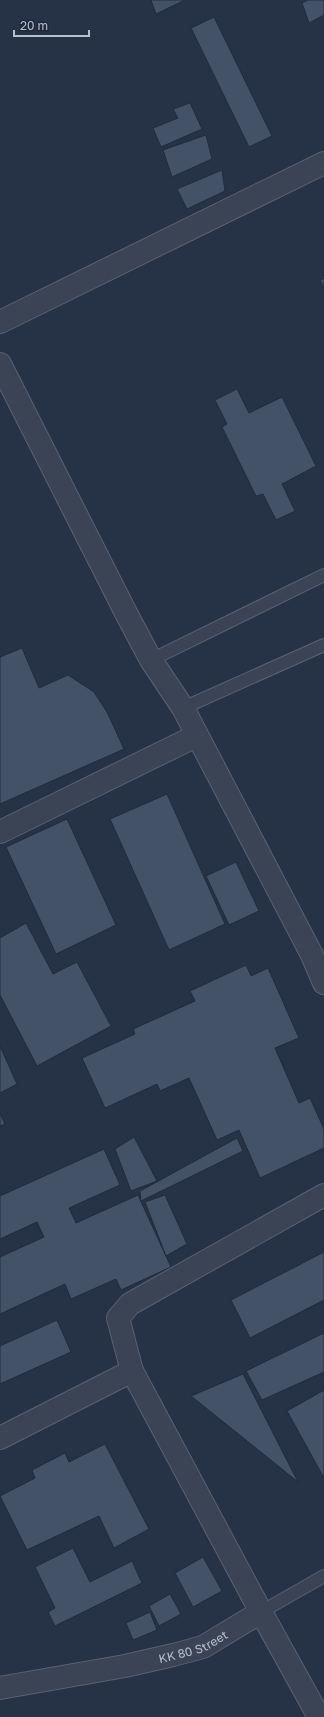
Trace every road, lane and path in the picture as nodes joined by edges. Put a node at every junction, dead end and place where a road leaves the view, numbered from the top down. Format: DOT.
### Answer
graph roads {
  1 [pos="324,163"];
  2 [pos="0,322"];
  3 [pos="0,364"];
  4 [pos="324,575"];
  5 [pos="324,645"];
  6 [pos="151,660"];
  7 [pos="183,708"];
  8 [pos="196,736"];
  9 [pos="0,832"];
  10 [pos="324,983"];
  11 [pos="324,1195"];
  12 [pos="132,1371"];
  13 [pos="0,1438"];
  14 [pos="321,1581"];
  15 [pos="261,1612"];
  16 [pos="0,1688"];
  17 [pos="319,1717"];
  1 -- 2 [label="street"];
  3 -- 6 [label="street"];
  4 -- 6 [label="lane"];
  5 -- 7 [label="lane"];
  6 -- 7 [label="street"];
  7 -- 8 [label="street"];
  8 -- 9 [label="street"];
  8 -- 10 [label="street"];
  11 -- 12 [label="street"];
  12 -- 13 [label="street"];
  12 -- 15 [label="street"];
  14 -- 15 [label="lane"];
  15 -- 16 [label="street, KK 80 Street"];
  15 -- 17 [label="street"];
}
